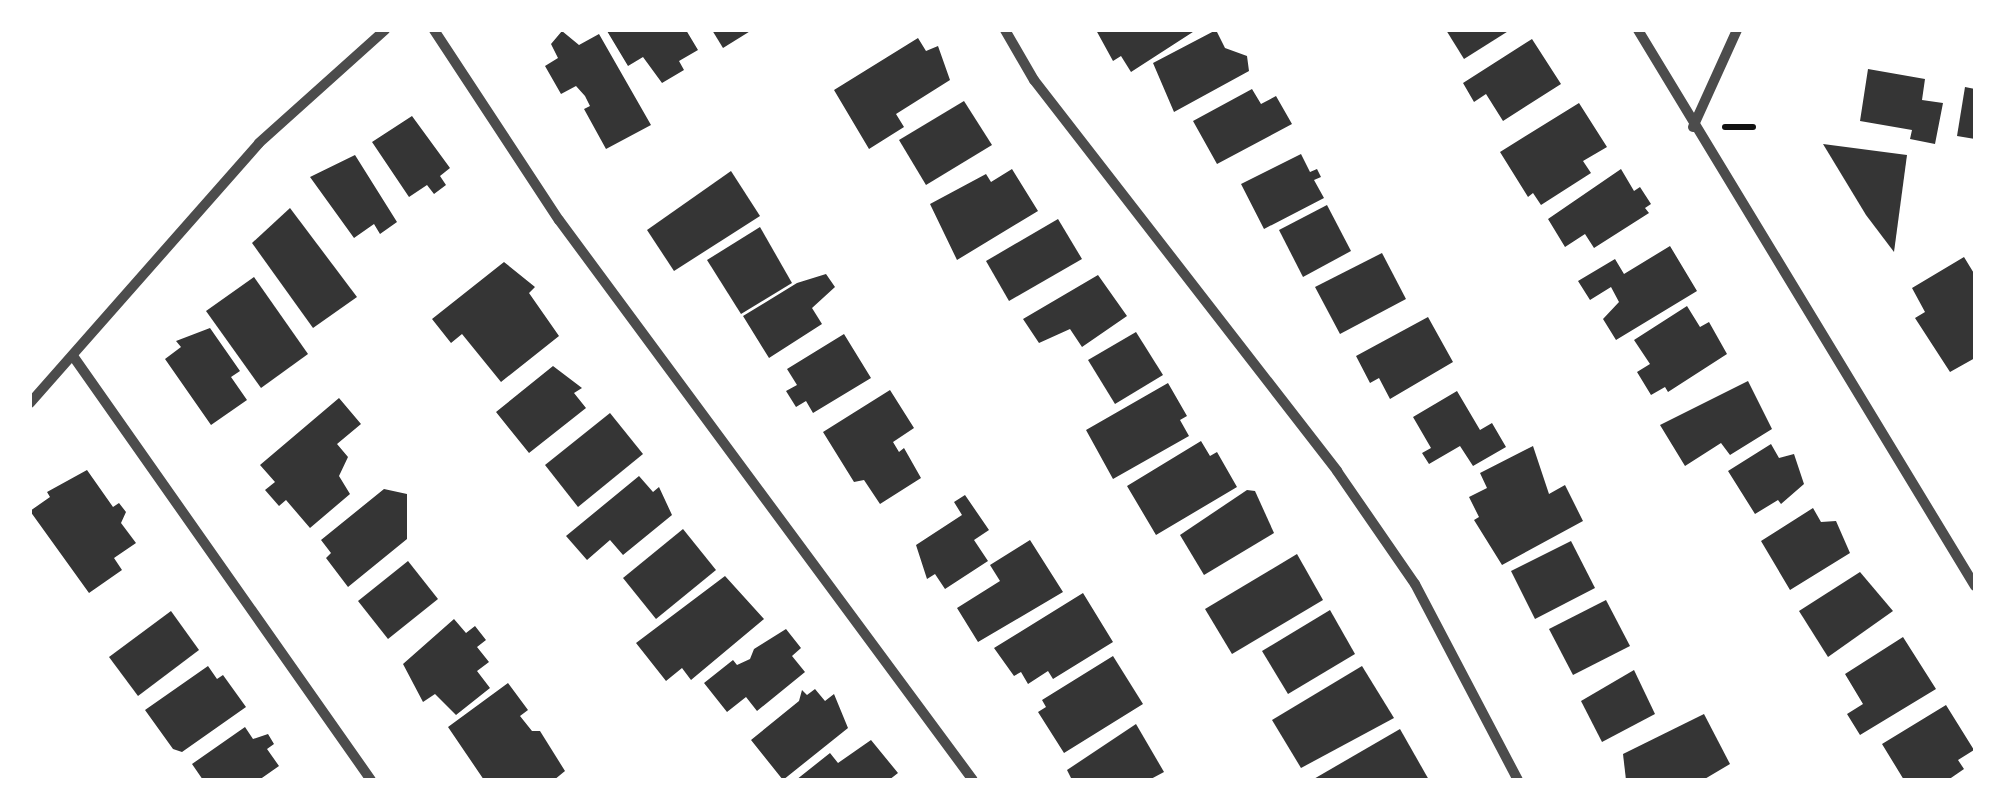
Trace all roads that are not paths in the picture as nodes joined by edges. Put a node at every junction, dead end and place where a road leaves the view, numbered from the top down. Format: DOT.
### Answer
graph roads {
  1 [pos="386,30"];
  2 [pos="434,30"];
  3 [pos="1005,30"];
  4 [pos="1638,30"];
  5 [pos="1737,30"];
  6 [pos="1693,127"];
  7 [pos="73,356"];
  8 [pos="30,403"];
  9 [pos="1975,586"];
  10 [pos="370,780"];
  11 [pos="973,780"];
  12 [pos="1518,780"];
  1 -- 7 [label="street"];
  2 -- 11 [label="street"];
  3 -- 12 [label="street"];
  4 -- 6 [label="street"];
  5 -- 6 [label="street"];
  6 -- 9 [label="street"];
  7 -- 8 [label="street"];
  7 -- 10 [label="street"];
}
